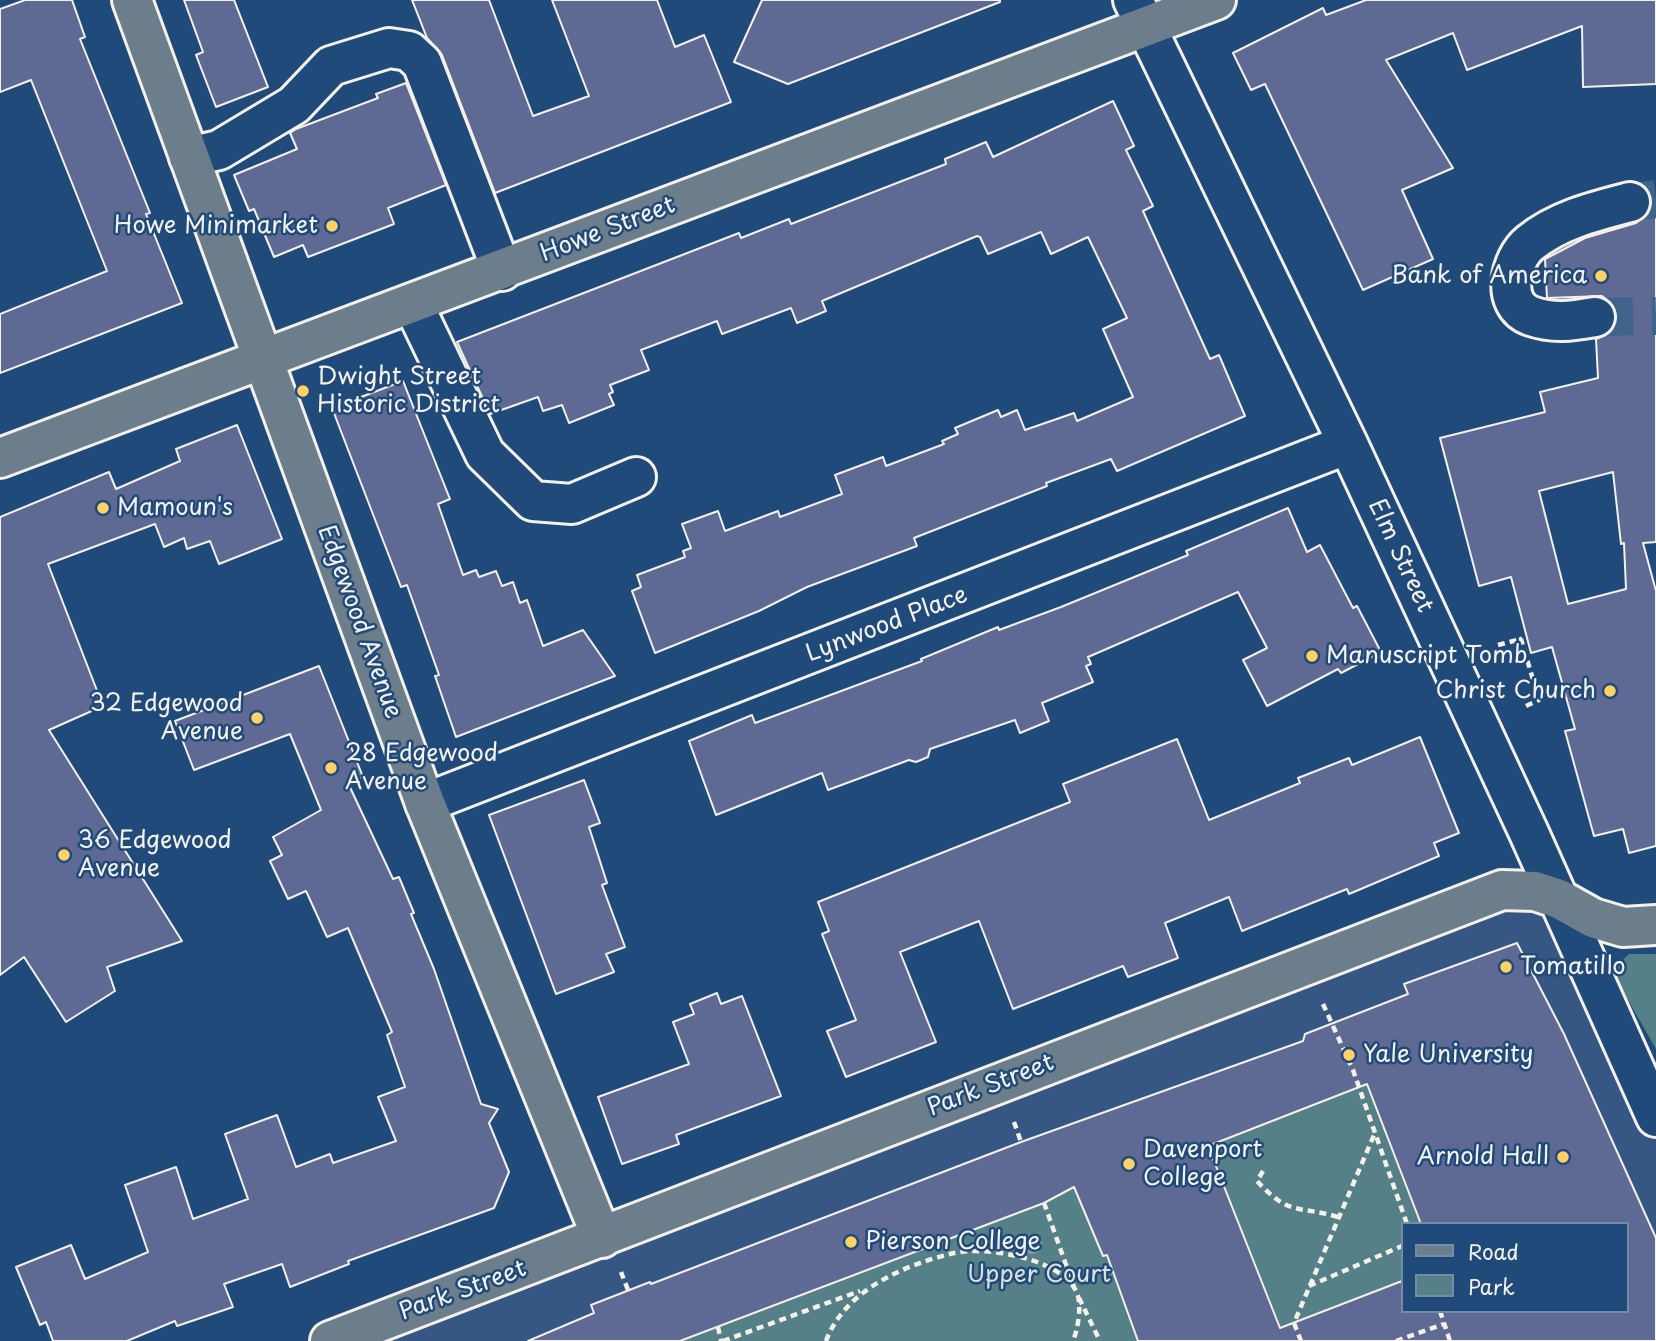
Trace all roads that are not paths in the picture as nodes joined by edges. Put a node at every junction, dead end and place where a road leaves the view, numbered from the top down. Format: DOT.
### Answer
graph roads {
  1 [pos="132,0"];
  2 [pos="1216,0"];
  3 [pos="1140,13"];
  4 [pos="189,157"];
  5 [pos="1630,202"];
  6 [pos="502,271"];
  7 [pos="413,304"];
  8 [pos="1595,317"];
  9 [pos="263,361"];
  10 [pos="1348,444"];
  11 [pos="0,458"];
  12 [pos="636,477"];
  13 [pos="425,803"];
  14 [pos="1559,900"];
  15 [pos="1656,925"];
  16 [pos="1656,1117"];
  17 [pos="603,1238"];
  18 [pos="330,1341"];
  1 -- 4 [label="main road, Edgewood Avenue"];
  2 -- 3 [label="main road, Howe Street"];
  3 -- 6 [label="main road, Howe Street"];
  3 -- 10 [label="street, Elm Street"];
  4 -- 6 [label="street"];
  4 -- 9 [label="main road, Edgewood Avenue"];
  5 -- 8 [label="street"];
  6 -- 7 [label="main road, Howe Street"];
  7 -- 9 [label="main road, Howe Street"];
  7 -- 12 [label="street"];
  9 -- 11 [label="main road, Howe Street"];
  9 -- 13 [label="main road, Edgewood Avenue"];
  10 -- 13 [label="street, Lynwood Place"];
  10 -- 14 [label="street, Elm Street"];
  13 -- 17 [label="main road, Edgewood Avenue"];
  14 -- 15 [label="main road, Park Street"];
  14 -- 16 [label="street, Elm Street"];
  14 -- 17 [label="main road, Park Street"];
  17 -- 18 [label="main road, Park Street"];
}
